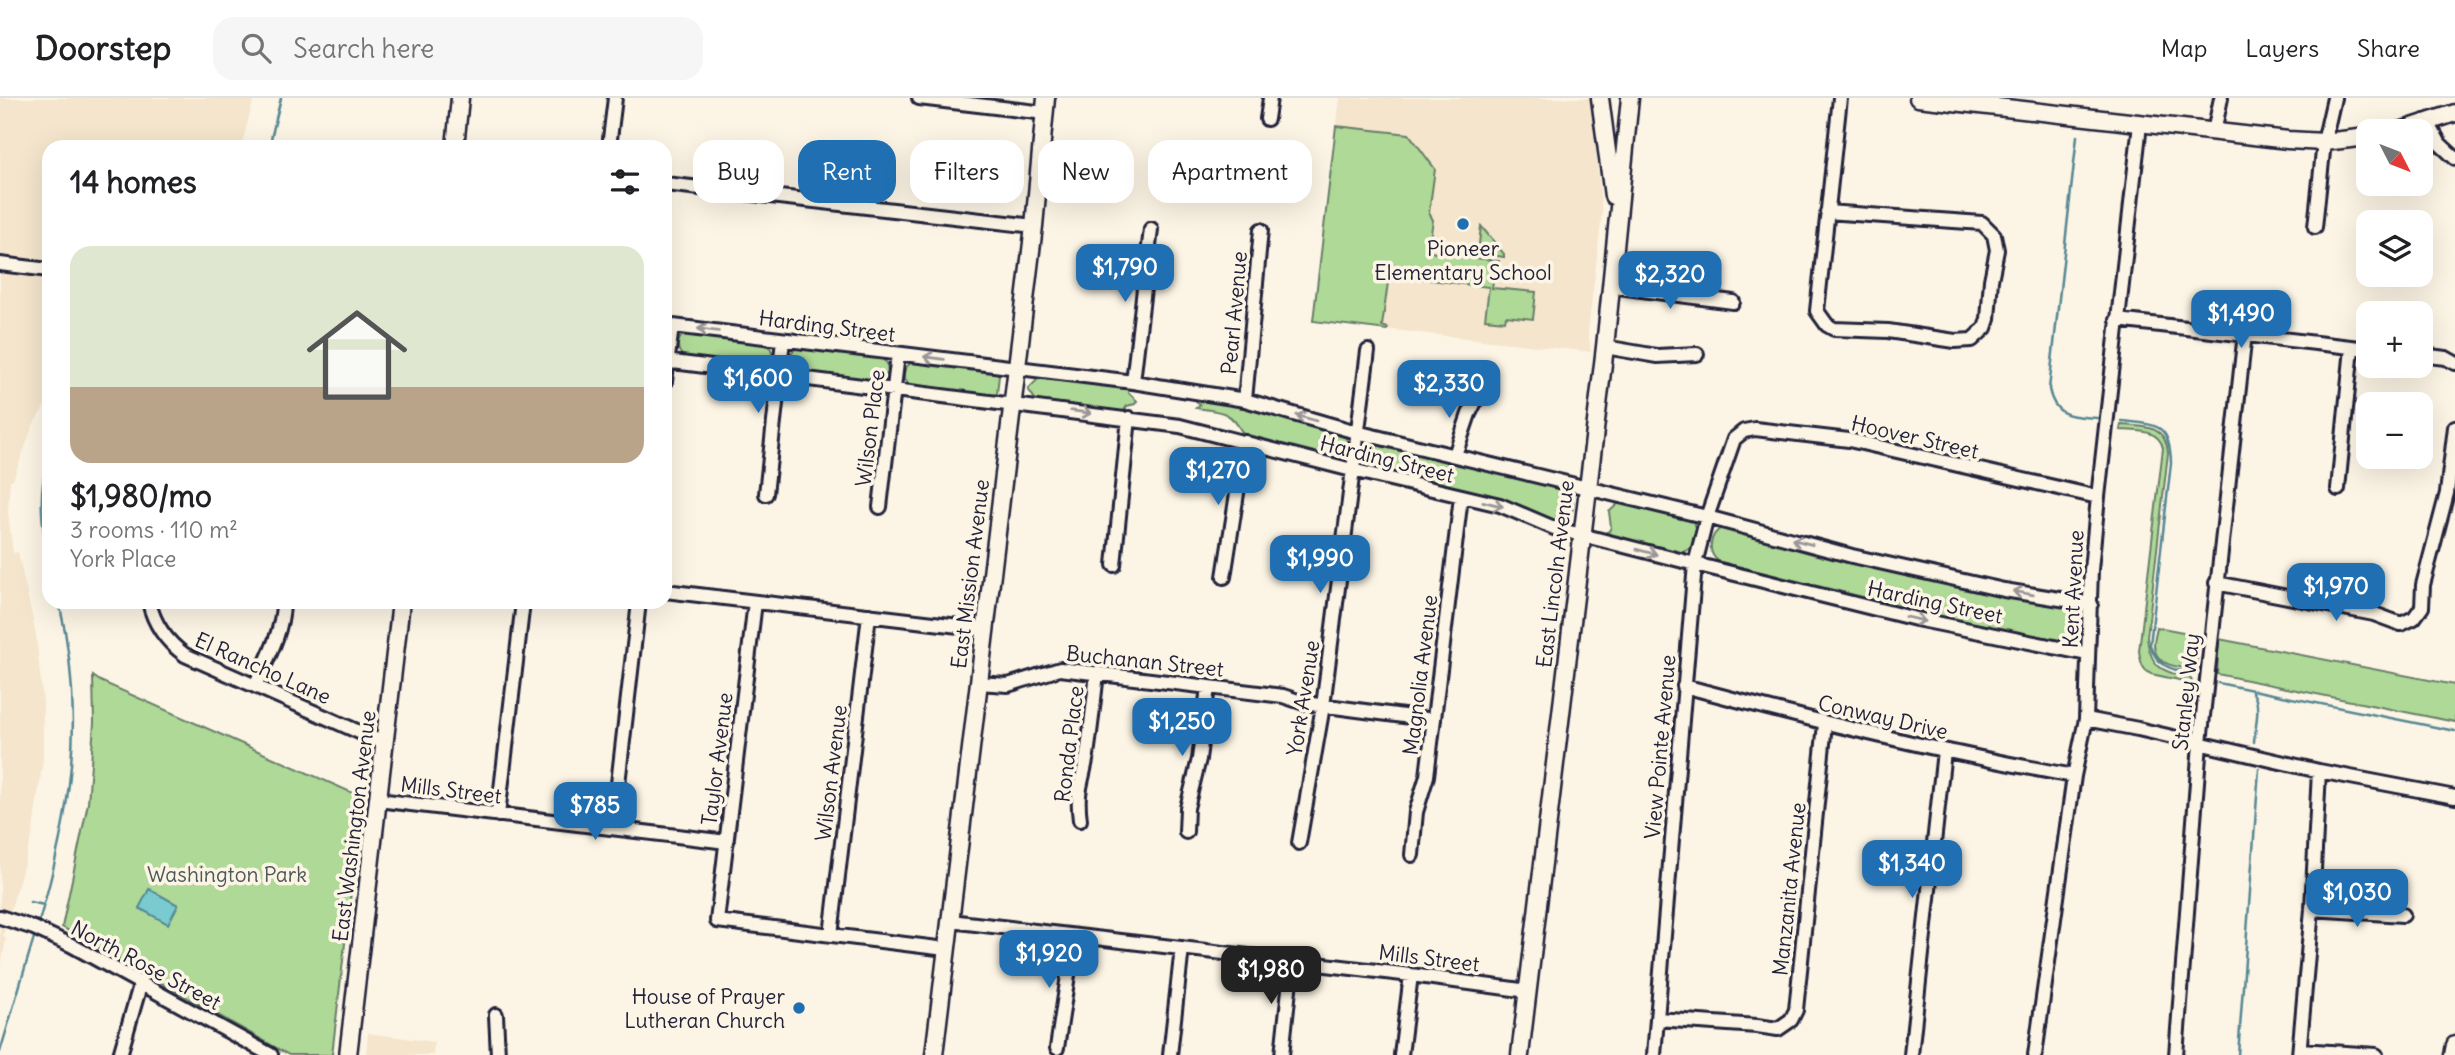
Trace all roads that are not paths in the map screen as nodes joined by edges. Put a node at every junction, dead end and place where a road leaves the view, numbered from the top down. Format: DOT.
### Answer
graph roads {
  1 [pos="460,98"];
  2 [pos="615,98"];
  3 [pos="919,98"];
  4 [pos="1270,98"];
  5 [pos="1601,98"];
  6 [pos="1630,98"];
  7 [pos="1840,98"];
  8 [pos="1918,98"];
  9 [pos="1925,98"];
  10 [pos="2221,98"];
  11 [pos="2334,98"];
  12 [pos="1046,105"];
  13 [pos="2455,113"];
  14 [pos="1267,119"];
  15 [pos="2433,120"];
  16 [pos="2140,124"];
  17 [pos="2433,131"];
  18 [pos="2214,132"];
  19 [pos="2356,138"];
  20 [pos="456,140"];
  21 [pos="610,140"];
  22 [pos="2324,142"];
  23 [pos="2455,158"];
  24 [pos="672,185"];
  25 [pos="1827,212"];
  26 [pos="1034,226"];
  27 [pos="2315,227"];
  28 [pos="1151,229"];
  29 [pos="1261,230"];
  30 [pos="1617,234"];
  31 [pos="0,264"];
  32 [pos="42,269"];
  33 [pos="1713,277"];
  34 [pos="1611,286"];
  35 [pos="1710,299"];
  36 [pos="1733,302"];
  37 [pos="2117,320"];
  38 [pos="672,325"];
  39 [pos="2245,333"];
  40 [pos="783,340"];
  41 [pos="1605,347"];
  42 [pos="2352,348"];
  43 [pos="2356,348"];
  44 [pos="1368,351"];
  45 [pos="898,354"];
  46 [pos="1697,354"];
  47 [pos="2433,356"];
  48 [pos="672,362"];
  49 [pos="2455,363"];
  50 [pos="1017,369"];
  51 [pos="779,375"];
  52 [pos="1133,382"];
  53 [pos="894,390"];
  54 [pos="1476,398"];
  55 [pos="1245,400"];
  56 [pos="1013,404"];
  57 [pos="1129,418"];
  58 [pos="2455,427"];
  59 [pos="1356,432"];
  60 [pos="1245,442"];
  61 [pos="1730,447"];
  62 [pos="1455,455"];
  63 [pos="2453,465"];
  64 [pos="1352,470"];
  65 [pos="1587,487"];
  66 [pos="2338,489"];
  67 [pos="766,494"];
  68 [pos="1461,497"];
  69 [pos="2098,497"];
  70 [pos="880,507"];
  71 [pos="1707,517"];
  72 [pos="1581,534"];
  73 [pos="1695,564"];
  74 [pos="1114,565"];
  75 [pos="1224,577"];
  76 [pos="2216,583"];
  77 [pos="672,592"];
  78 [pos="754,602"];
  79 [pos="2091,604"];
  80 [pos="151,609"];
  81 [pos="283,609"];
  82 [pos="400,609"];
  83 [pos="522,609"];
  84 [pos="638,609"];
  85 [pos="869,615"];
  86 [pos="984,629"];
  87 [pos="2088,654"];
  88 [pos="1097,673"];
  89 [pos="978,683"];
  90 [pos="255,686"];
  91 [pos="1684,686"];
  92 [pos="1208,687"];
  93 [pos="1323,706"];
  94 [pos="2086,719"];
  95 [pos="1434,720"];
  96 [pos="1825,724"];
  97 [pos="384,743"];
  98 [pos="2200,743"];
  99 [pos="1944,751"];
  100 [pos="2319,771"];
  101 [pos="2074,776"];
  102 [pos="2455,797"];
  103 [pos="378,800"];
  104 [pos="498,815"];
  105 [pos="1080,820"];
  106 [pos="613,827"];
  107 [pos="1186,832"];
  108 [pos="727,842"];
  109 [pos="1299,843"];
  110 [pos="1412,856"];
  111 [pos="2312,909"];
  112 [pos="2403,915"];
  113 [pos="0,917"];
  114 [pos="950,921"];
  115 [pos="831,935"];
  116 [pos="1074,936"];
  117 [pos="1182,948"];
  118 [pos="946,949"];
  119 [pos="1292,961"];
  120 [pos="1410,975"];
  121 [pos="141,982"];
  122 [pos="1528,991"];
  123 [pos="496,1015"];
  124 [pos="1657,1019"];
  125 [pos="2455,1045"];
  126 [pos="1057,1048"];
  127 [pos="2299,1053"];
  128 [pos="120,1055"];
  129 [pos="271,1055"];
  130 [pos="348,1055"];
  131 [pos="498,1055"];
  132 [pos="934,1055"];
  133 [pos="1170,1055"];
  134 [pos="1282,1055"];
  135 [pos="1401,1055"];
  136 [pos="1520,1055"];
  137 [pos="1654,1055"];
  138 [pos="1911,1055"];
  139 [pos="2035,1055"];
  140 [pos="2176,1055"];
  141 [pos="2376,1055"];
  142 [pos="2453,1055"];
  1 -- 20 [label="main road"];
  2 -- 21 [label="street"];
  3 -- 12 [label="street"];
  4 -- 14 [label="street"];
  5 -- 30 [label="main road"];
  6 -- 30 [label="main road, East Lincoln Avenue"];
  7 -- 25 [label="street"];
  8 -- 9 [label="main road"];
  9 -- 16 [label="main road"];
  10 -- 18 [label="street"];
  11 -- 22 [label="street"];
  12 -- 26 [label="main road, East Mission Avenue"];
  13 -- 15 [label="main road"];
  16 -- 18 [label="main road"];
  16 -- 37 [label="street, Kent Avenue"];
  17 -- 23 [label="street"];
  18 -- 22 [label="main road"];
  19 -- 22 [label="main road"];
  22 -- 27 [label="street"];
  24 -- 26 [label="street"];
  25 -- 25 [label="street"];
  26 -- 50 [label="main road, East Mission Avenue"];
  28 -- 52 [label="street"];
  29 -- 55 [label="street, Pearl Avenue"];
  30 -- 34 [label="main road, East Lincoln Avenue"];
  31 -- 32 [label="street"];
  33 -- 35 [label="street"];
  34 -- 35 [label="street"];
  34 -- 41 [label="main road, East Lincoln Avenue"];
  35 -- 36 [label="street"];
  37 -- 39 [label="street"];
  37 -- 69 [label="street, Kent Avenue"];
  40 -- 38 [label="street, Harding Street, one-way"];
  39 -- 42 [label="street"];
  39 -- 76 [label="street, Stanley Way"];
  40 -- 45 [label="street, Harding Street"];
  40 -- 51 [label="street"];
  41 -- 46 [label="street"];
  41 -- 65 [label="main road, East Lincoln Avenue"];
  42 -- 43 [label="street"];
  42 -- 66 [label="street"];
  44 -- 59 [label="street, York Avenue"];
  50 -- 45 [label="street, Harding Street, one-way"];
  45 -- 53 [label="street, Wilson Place"];
  47 -- 49 [label="street"];
  48 -- 51 [label="street, Harding Street"];
  50 -- 52 [label="street, Harding Street"];
  50 -- 56 [label="main road, East Mission Avenue"];
  51 -- 53 [label="street, Harding Street"];
  51 -- 67 [label="street"];
  52 -- 55 [label="street, Harding Street"];
  53 -- 56 [label="street, Harding Street"];
  53 -- 70 [label="street, Wilson Place"];
  54 -- 62 [label="street"];
  59 -- 55 [label="street, Harding Street, one-way"];
  56 -- 57 [label="street, Harding Street, one-way"];
  56 -- 86 [label="main road, East Mission Avenue"];
  57 -- 60 [label="street, Harding Street"];
  57 -- 74 [label="street"];
  58 -- 63 [label="street"];
  59 -- 62 [label="street, Harding Street"];
  59 -- 64 [label="street, York Avenue"];
  60 -- 64 [label="street, Harding Street"];
  60 -- 75 [label="street"];
  61 -- 69 [label="street, Hoover Street"];
  61 -- 71 [label="street, View Pointe Avenue"];
  62 -- 65 [label="street, Harding Street"];
  63 -- 76 [label="street"];
  64 -- 68 [label="street, Harding Street"];
  64 -- 93 [label="street, York Avenue"];
  65 -- 71 [label="street, Harding Street"];
  65 -- 72 [label="main road, East Lincoln Avenue"];
  68 -- 72 [label="street, Harding Street, one-way"];
  68 -- 95 [label="street, Magnolia Avenue"];
  69 -- 79 [label="street, Kent Avenue"];
  71 -- 73 [label="street, View Pointe Avenue"];
  79 -- 71 [label="street, Harding Street, one-way"];
  72 -- 73 [label="street, Harding Street, one-way"];
  72 -- 122 [label="main road, East Lincoln Avenue"];
  73 -- 87 [label="street, Harding Street, one-way"];
  73 -- 91 [label="street, View Pointe Avenue"];
  76 -- 98 [label="street, Stanley Way"];
  77 -- 78 [label="street"];
  78 -- 85 [label="street"];
  78 -- 108 [label="street, Taylor Avenue"];
  79 -- 87 [label="street, Kent Avenue"];
  80 -- 90 [label="street, El Rancho Lane"];
  81 -- 90 [label="street"];
  82 -- 97 [label="main road, East Washington Avenue"];
  83 -- 104 [label="street"];
  84 -- 106 [label="street"];
  85 -- 86 [label="street"];
  85 -- 115 [label="street, Wilson Avenue"];
  86 -- 89 [label="main road, East Mission Avenue"];
  87 -- 94 [label="street, Kent Avenue"];
  88 -- 89 [label="street, Buchanan Street"];
  88 -- 92 [label="street, Buchanan Street"];
  88 -- 105 [label="street, Ronda Place"];
  89 -- 114 [label="main road, East Mission Avenue"];
  90 -- 97 [label="street, El Rancho Lane"];
  91 -- 96 [label="street, Conway Drive"];
  91 -- 124 [label="street, View Pointe Avenue"];
  92 -- 93 [label="street, Buchanan Street"];
  92 -- 107 [label="street"];
  93 -- 95 [label="street, Buchanan Street"];
  93 -- 109 [label="street, York Avenue"];
  94 -- 98 [label="street"];
  94 -- 101 [label="street, Kent Avenue"];
  95 -- 110 [label="street, Magnolia Avenue"];
  96 -- 99 [label="street, Conway Drive"];
  96 -- 124 [label="street, Manzanita Avenue"];
  97 -- 103 [label="main road, East Washington Avenue"];
  98 -- 100 [label="street"];
  98 -- 140 [label="street, Stanley Way"];
  99 -- 101 [label="street, Conway Drive"];
  99 -- 138 [label="street"];
  100 -- 102 [label="street"];
  100 -- 111 [label="street"];
  101 -- 139 [label="street, Kent Avenue"];
  103 -- 104 [label="street, Mills Street"];
  103 -- 130 [label="main road, East Washington Avenue"];
  104 -- 106 [label="street, Mills Street"];
  106 -- 108 [label="street, Mills Street"];
  108 -- 115 [label="street, Taylor Avenue"];
  111 -- 112 [label="street"];
  111 -- 127 [label="street"];
  113 -- 121 [label="street, North Rose Street"];
  114 -- 116 [label="street, Mills Street"];
  114 -- 118 [label="main road, East Mission Avenue"];
  115 -- 118 [label="street"];
  116 -- 117 [label="street, Mills Street"];
  116 -- 126 [label="street"];
  117 -- 119 [label="street, Mills Street"];
  117 -- 133 [label="street"];
  118 -- 132 [label="main road, East Mission Avenue"];
  119 -- 120 [label="street, Mills Street"];
  119 -- 134 [label="street"];
  120 -- 122 [label="street, Mills Street"];
  120 -- 135 [label="street"];
  121 -- 128 [label="street"];
  121 -- 129 [label="street, North Rose Street"];
  122 -- 136 [label="main road, East Lincoln Avenue"];
  123 -- 131 [label="street"];
  124 -- 137 [label="street, View Pointe Avenue"];
  125 -- 142 [label="main road"];
  127 -- 141 [label="street"];
}
